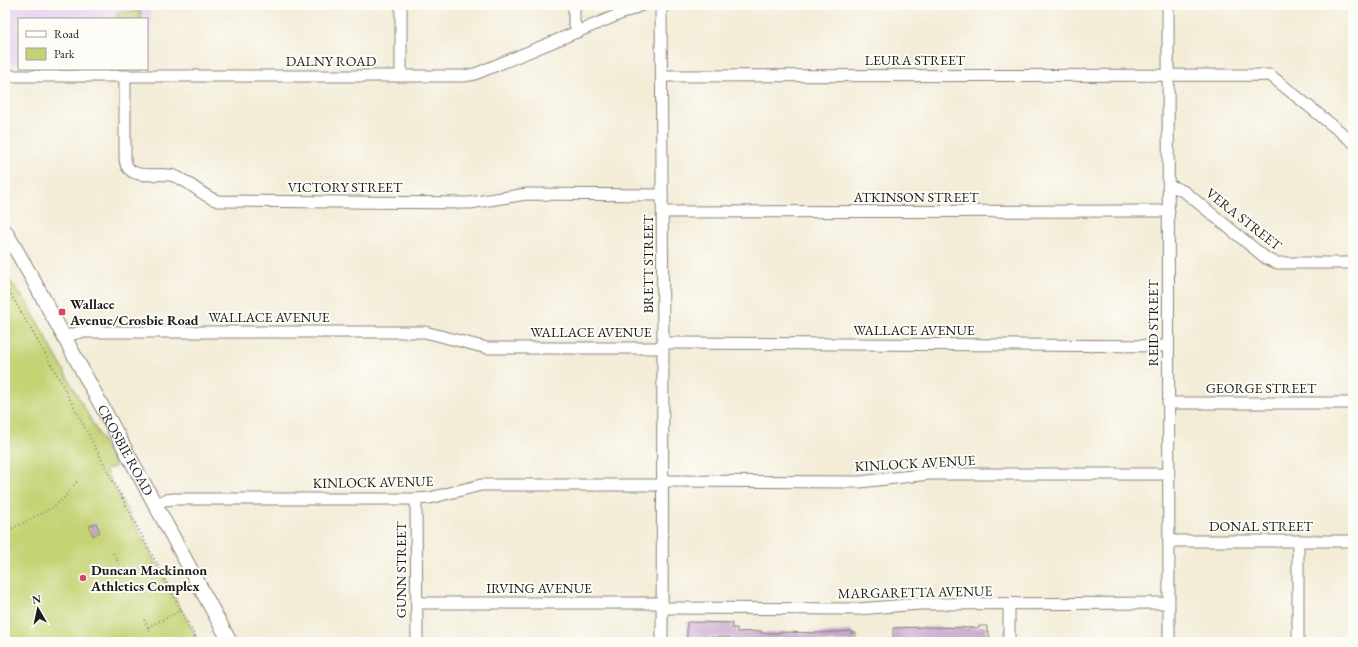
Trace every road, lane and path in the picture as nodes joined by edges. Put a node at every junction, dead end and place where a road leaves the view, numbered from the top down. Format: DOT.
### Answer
graph roads {
  1 [pos="401,5"];
  2 [pos="574,5"];
  3 [pos="642,5"];
  4 [pos="661,5"];
  5 [pos="1168,5"];
  6 [pos="578,32"];
  7 [pos="401,75"];
  8 [pos="1168,75"];
  9 [pos="5,76"];
  10 [pos="125,76"];
  11 [pos="662,76"];
  12 [pos="1353,142"];
  13 [pos="1169,187"];
  14 [pos="662,195"];
  15 [pos="1169,211"];
  16 [pos="663,212"];
  17 [pos="5,231"];
  18 [pos="5,242"];
  19 [pos="22,258"];
  20 [pos="1353,263"];
  21 [pos="5,284"];
  22 [pos="64,337"];
  23 [pos="663,345"];
  24 [pos="1168,346"];
  25 [pos="1168,403"];
  26 [pos="1353,403"];
  27 [pos="1168,474"];
  28 [pos="78,480"];
  29 [pos="662,483"];
  30 [pos="416,499"];
  31 [pos="155,504"];
  32 [pos="5,532"];
  33 [pos="1169,541"];
  34 [pos="1298,541"];
  35 [pos="1353,541"];
  36 [pos="113,553"];
  37 [pos="120,566"];
  38 [pos="417,603"];
  39 [pos="1168,603"];
  40 [pos="1009,605"];
  41 [pos="662,606"];
  42 [pos="182,610"];
  43 [pos="144,620"];
  44 [pos="148,627"];
  45 [pos="151,634"];
  46 [pos="198,642"];
  47 [pos="230,642"];
  48 [pos="417,642"];
  49 [pos="662,642"];
  50 [pos="1009,642"];
  51 [pos="1169,642"];
  52 [pos="1298,642"];
  1 -- 7 [label="street"];
  2 -- 6 [label="street"];
  3 -- 6 [label="street, DALNY ROAD"];
  4 -- 11 [label="street, BRETT STREET"];
  5 -- 8 [label="street, REID STREET"];
  6 -- 7 [label="street, DALNY ROAD"];
  7 -- 10 [label="street, DALNY ROAD"];
  8 -- 11 [label="street, LEURA STREET"];
  8 -- 12 [label="street, LEURA STREET"];
  8 -- 13 [label="street, REID STREET"];
  9 -- 10 [label="street, DALNY ROAD"];
  10 -- 14 [label="street, VICTORY STREET"];
  11 -- 14 [label="street, BRETT STREET"];
  13 -- 15 [label="street, REID STREET"];
  13 -- 20 [label="street, VERA STREET"];
  14 -- 16 [label="street, BRETT STREET"];
  15 -- 16 [label="street, ATKINSON STREET"];
  15 -- 24 [label="street, REID STREET"];
  16 -- 23 [label="street, BRETT STREET"];
  17 -- 19 [label="street, CROSBIE ROAD"];
  18 -- 19 [label="street, CROSBIE ROAD"];
  19 -- 22 [label="street, CROSBIE ROAD"];
  21 -- 42 [label="path"];
  22 -- 23 [label="street, WALLACE AVENUE"];
  22 -- 31 [label="street, CROSBIE ROAD"];
  23 -- 24 [label="street, WALLACE AVENUE"];
  23 -- 29 [label="street, BRETT STREET"];
  24 -- 25 [label="street, REID STREET"];
  25 -- 26 [label="street, GEORGE STREET"];
  25 -- 27 [label="street, REID STREET"];
  27 -- 29 [label="street, KINLOCK AVENUE"];
  27 -- 33 [label="street, REID STREET"];
  28 -- 32 [label="path"];
  29 -- 30 [label="street, KINLOCK AVENUE"];
  29 -- 41 [label="street, BRETT STREET"];
  30 -- 31 [label="street, KINLOCK AVENUE"];
  30 -- 38 [label="street, GUNN STREET"];
  31 -- 47 [label="street, CROSBIE ROAD"];
  33 -- 34 [label="street, DONAL STREET"];
  33 -- 39 [label="street, REID STREET"];
  34 -- 35 [label="street, DONAL STREET"];
  34 -- 52 [label="street"];
  36 -- 37 [label="path"];
  38 -- 41 [label="street, IRVING AVENUE"];
  38 -- 48 [label="street, GUNN STREET"];
  39 -- 40 [label="street, MARGARETTA AVENUE"];
  39 -- 51 [label="street, REID STREET"];
  40 -- 41 [label="street, MARGARETTA AVENUE"];
  40 -- 50 [label="street"];
  41 -- 49 [label="street, BRETT STREET"];
  42 -- 44 [label="path"];
  42 -- 46 [label="path"];
  43 -- 44 [label="path"];
  44 -- 45 [label="path"];
}
